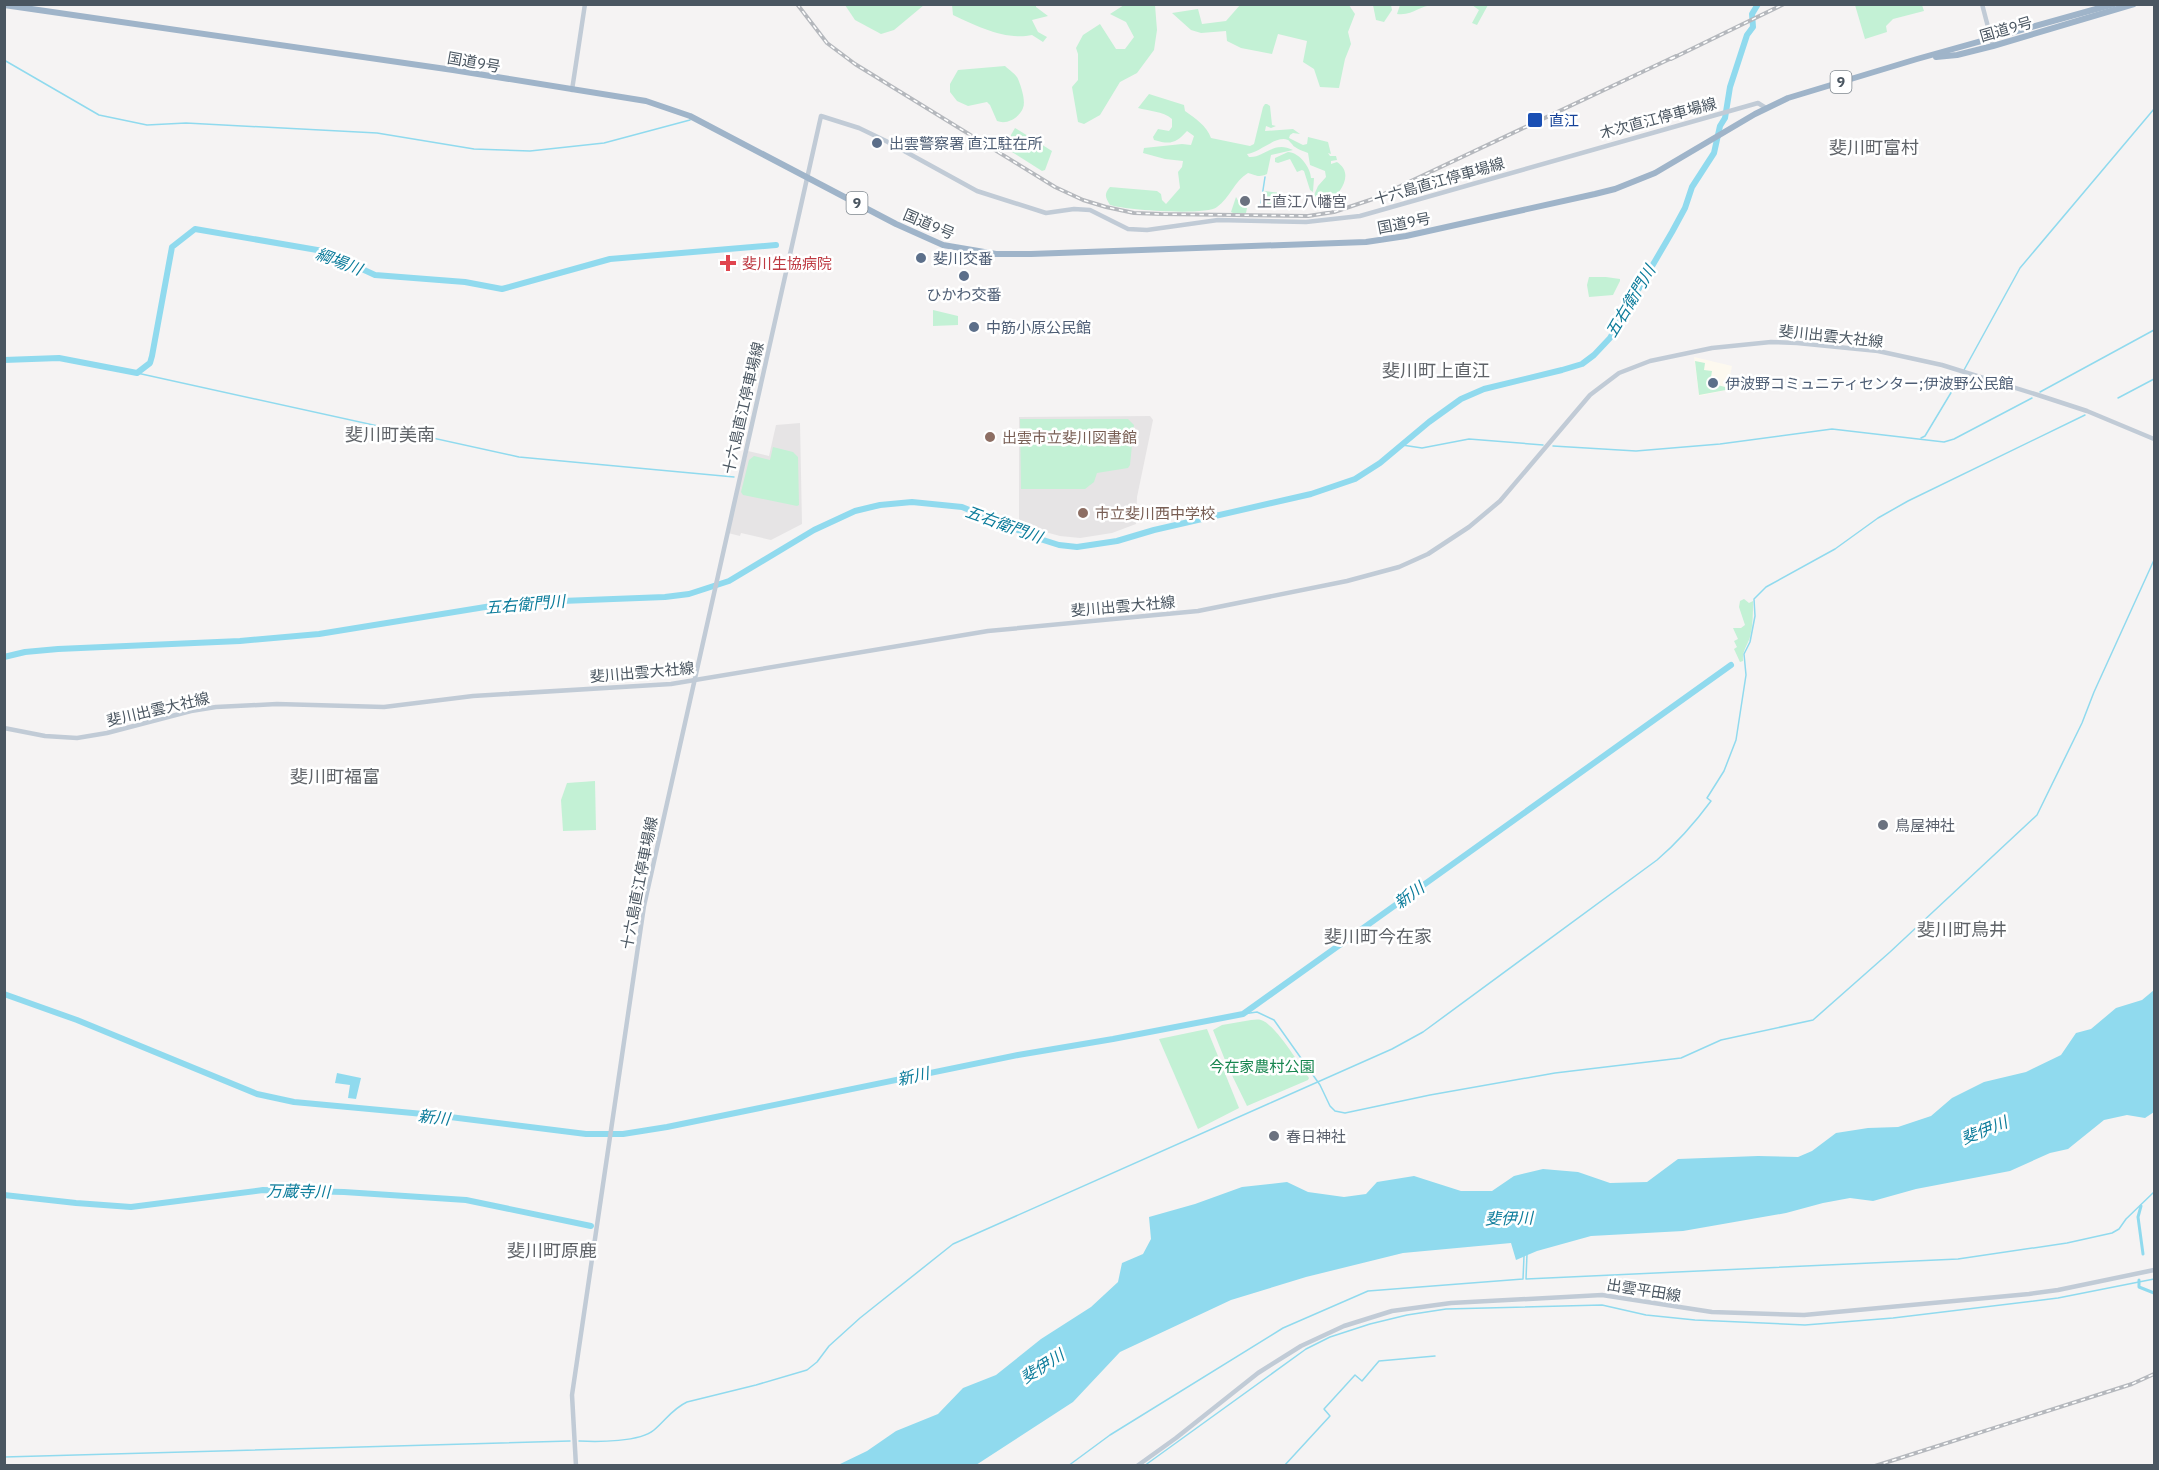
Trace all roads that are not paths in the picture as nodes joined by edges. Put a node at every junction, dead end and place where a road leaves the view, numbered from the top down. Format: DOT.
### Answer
graph roads {
  1 [pos="585,4"];
  2 [pos="1982,4"];
  3 [pos="2114,4"];
  4 [pos="2134,4"];
  5 [pos="4,5"];
  6 [pos="1991,38"];
  7 [pos="1994,46"];
  8 [pos="1917,59"];
  9 [pos="572,90"];
  10 [pos="1766,108"];
  11 [pos="1556,160"];
  12 [pos="808,176"];
  13 [pos="2154,440"];
  14 [pos="695,680"];
  15 [pos="4,728"];
  16 [pos="2154,1270"];
  17 [pos="576,1463"];
  18 [pos="1137,1466"];
  1 -- 9 [label="main road"];
  2 -- 6 [label="main road"];
  3 -- 6 [label="highway, 国道9号 / 9"];
  4 -- 7 [label="highway, 国道9号 / 9"];
  5 -- 9 [label="highway, 国道9号 / 9"];
  6 -- 7 [label="main road"];
  6 -- 8 [label="highway, 国道9号 / 9"];
  7 -- 8 [label="highway, 国道9号 / 9"];
  8 -- 10 [label="highway, 国道9号 / 9"];
  9 -- 12 [label="highway, 国道9号 / 9"];
  10 -- 11 [label="main road, 木次直江停車場線"];
  10 -- 12 [label="highway, 国道9号 / 9"];
  11 -- 12 [label="main road, 十六島直江停車場線"];
  12 -- 14 [label="main road, 十六島直江停車場線"];
  13 -- 14 [label="main road, 斐川出雲大社線"];
  14 -- 15 [label="main road, 斐川出雲大社線"];
  14 -- 17 [label="main road, 十六島直江停車場線"];
  16 -- 18 [label="main road, 出雲平田線"];
}
